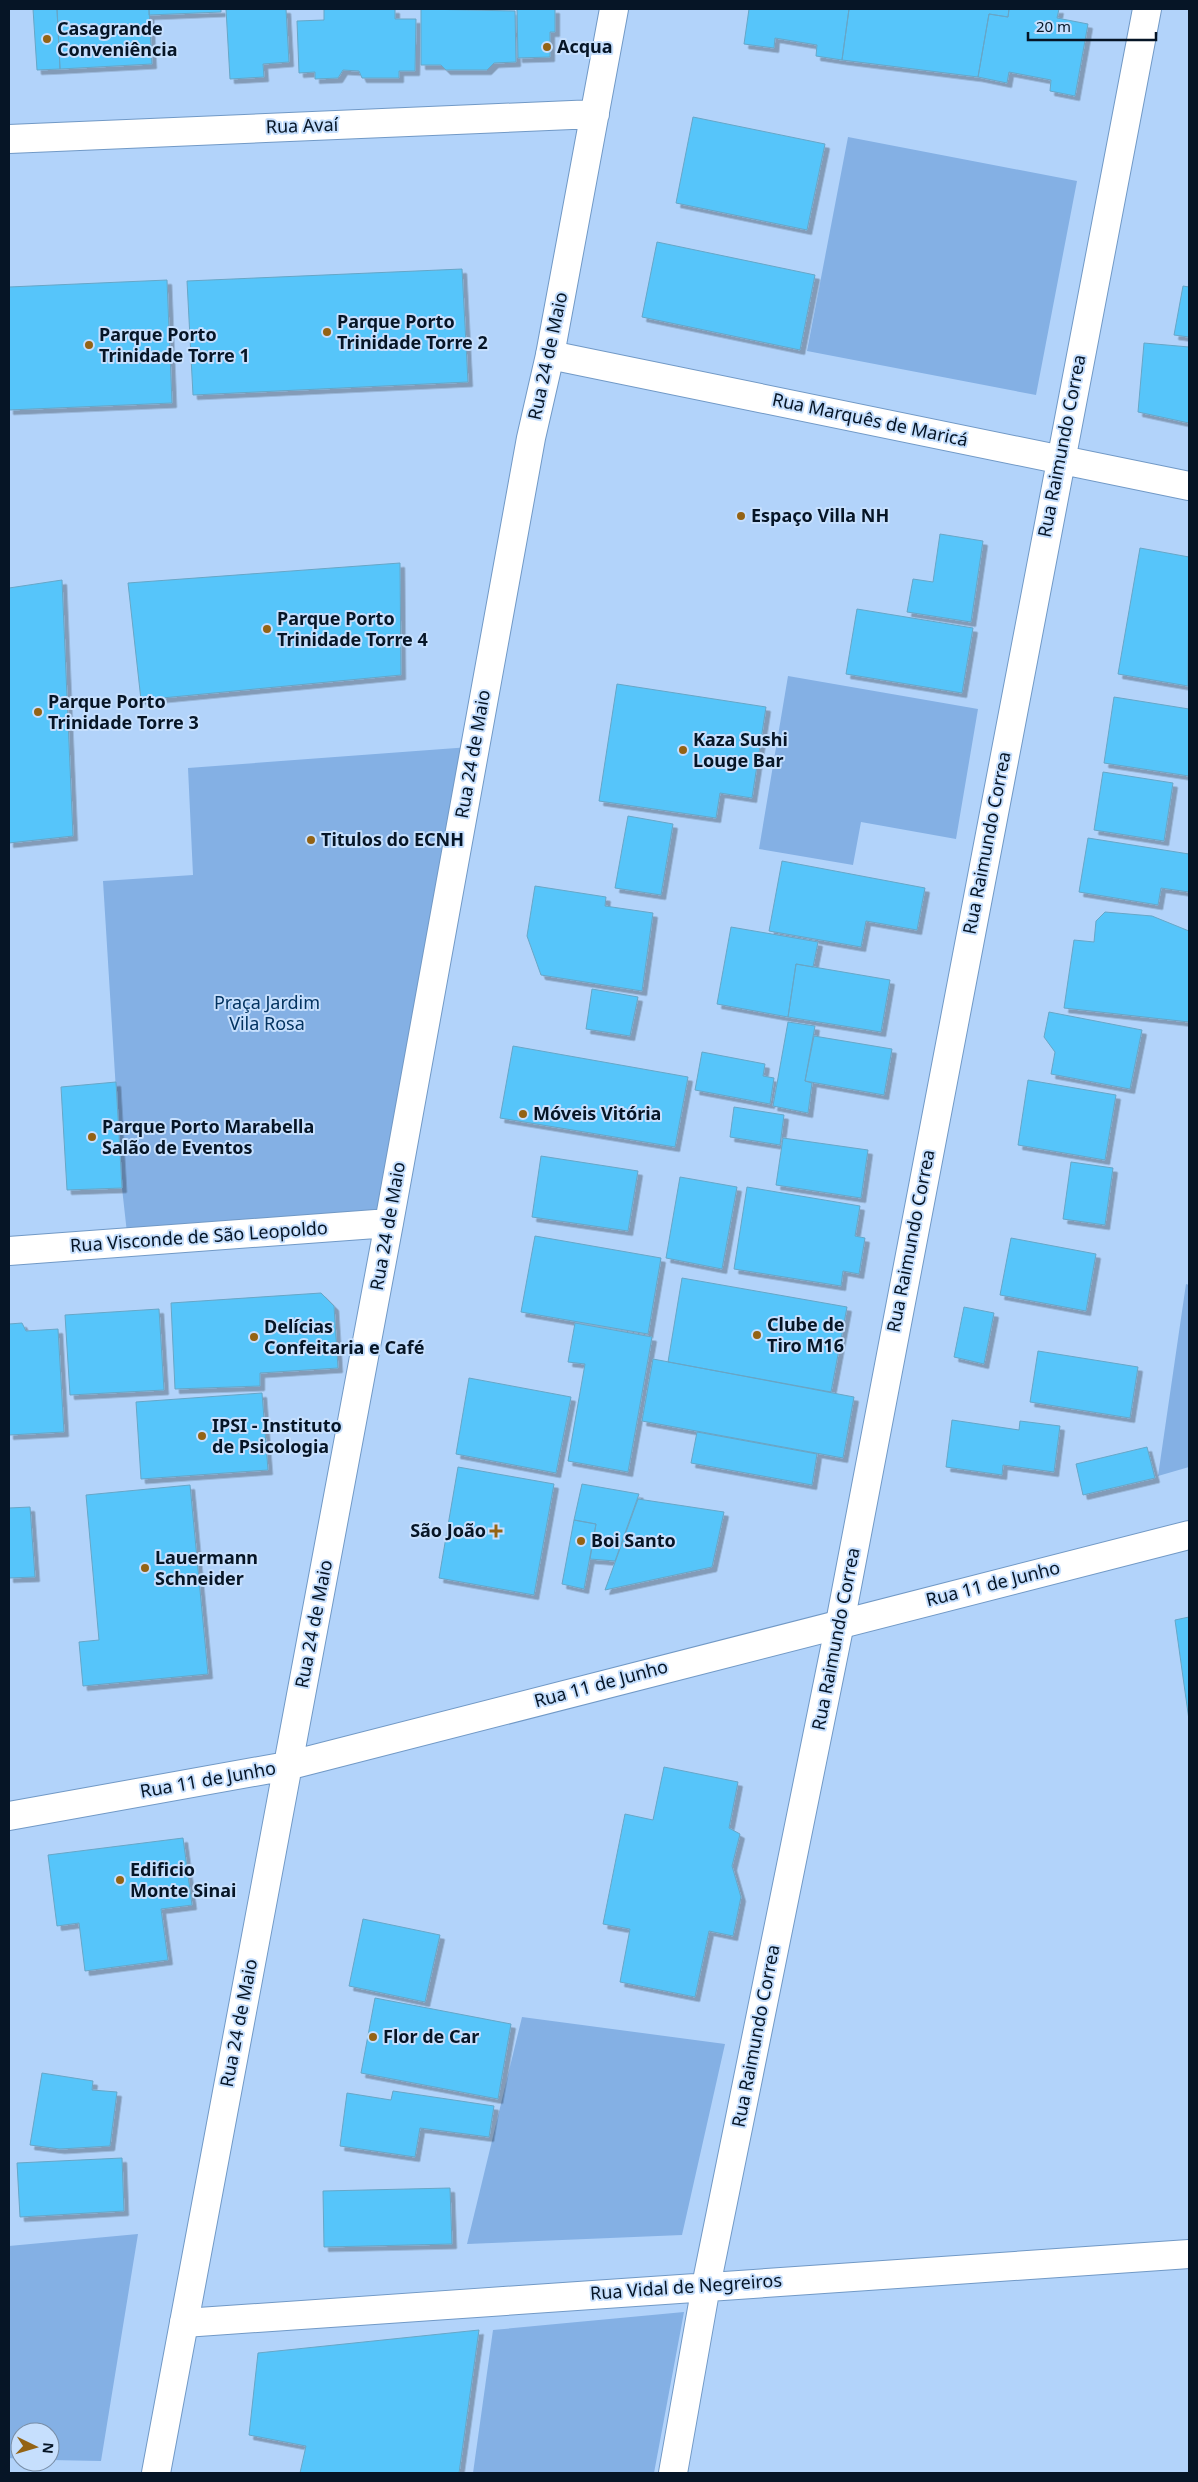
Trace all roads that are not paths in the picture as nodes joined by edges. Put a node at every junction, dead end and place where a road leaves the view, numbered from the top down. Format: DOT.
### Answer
graph roads {
  1 [pos="614,9"];
  2 [pos="1146,9"];
  3 [pos="595,114"];
  4 [pos="9,139"];
  5 [pos="550,355"];
  6 [pos="1059,459"];
  7 [pos="1189,486"];
  8 [pos="388,1223"];
  9 [pos="9,1251"];
  10 [pos="1189,1535"];
  11 [pos="840,1623"];
  12 [pos="287,1766"];
  13 [pos="9,1816"];
  14 [pos="1189,2254"];
  15 [pos="706,2286"];
  16 [pos="184,2322"];
  17 [pos="156,2473"];
  18 [pos="673,2473"];
  1 -- 3 [label="street, Rua 24 de Maio"];
  2 -- 6 [label="street, Rua Raimundo Correa"];
  3 -- 4 [label="street, Rua Avaí"];
  3 -- 5 [label="street, Rua 24 de Maio"];
  5 -- 6 [label="street, Rua Marquês de Maricá"];
  5 -- 8 [label="street, Rua 24 de Maio"];
  6 -- 7 [label="street, Rua Marquês de Maricá"];
  6 -- 11 [label="street, Rua Raimundo Correa"];
  8 -- 9 [label="street, Rua Visconde de São Leopoldo"];
  8 -- 12 [label="street, Rua 24 de Maio"];
  10 -- 11 [label="street, Rua 11 de Junho"];
  11 -- 12 [label="street, Rua 11 de Junho"];
  11 -- 15 [label="street, Rua Raimundo Correa"];
  12 -- 13 [label="street, Rua 11 de Junho"];
  12 -- 16 [label="street, Rua 24 de Maio"];
  14 -- 15 [label="street, Rua Vidal de Negreiros"];
  15 -- 16 [label="street, Rua Vidal de Negreiros"];
  15 -- 18 [label="street, Rua Raimundo Correa"];
  16 -- 17 [label="street, Rua 24 de Maio"];
}
